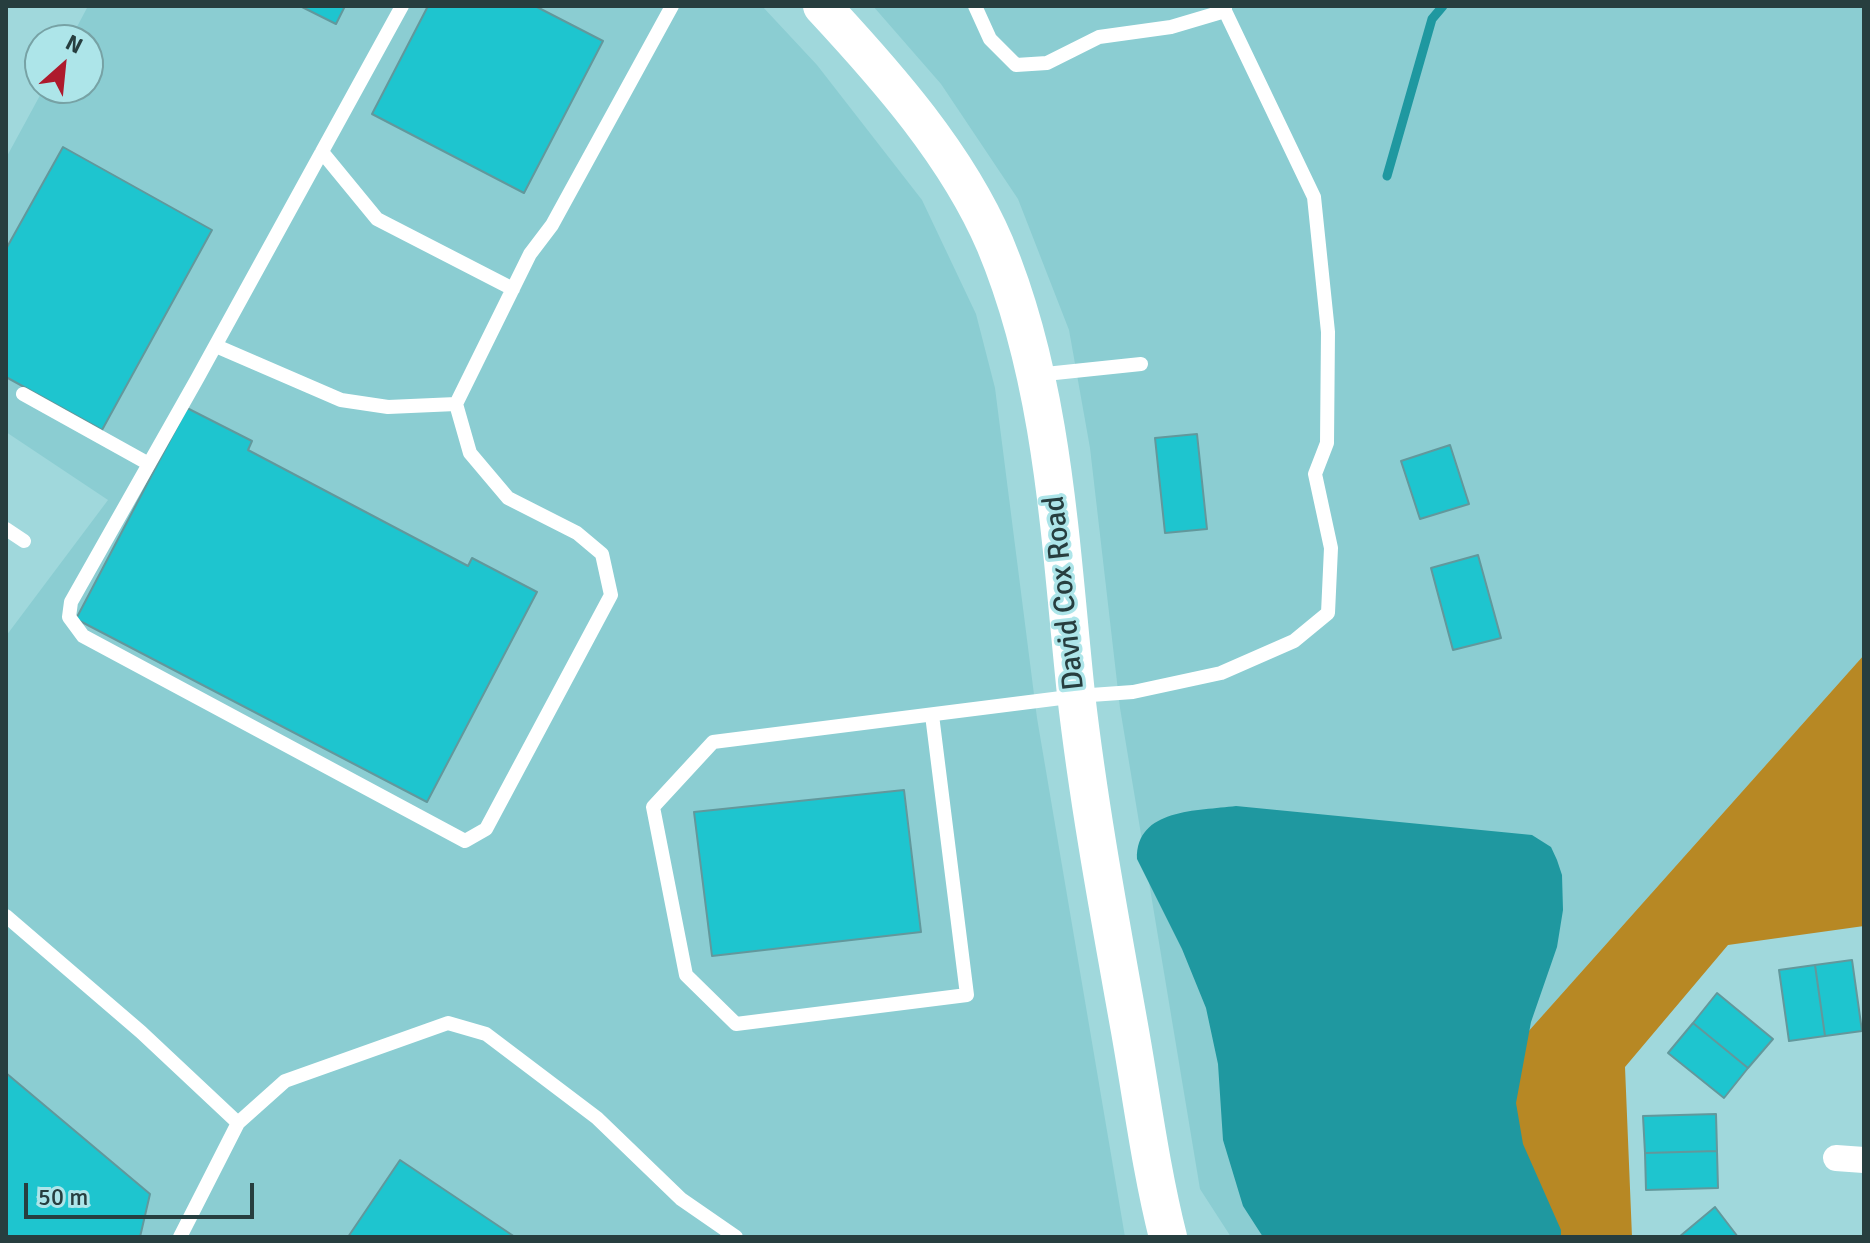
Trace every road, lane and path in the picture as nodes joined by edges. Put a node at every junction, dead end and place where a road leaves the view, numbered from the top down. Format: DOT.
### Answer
graph roads {
  1 [pos="402,6"];
  2 [pos="672,6"];
  3 [pos="822,6"];
  4 [pos="975,6"];
  5 [pos="1225,9"];
  6 [pos="322,152"];
  7 [pos="513,289"];
  8 [pos="216,346"];
  9 [pos="1141,364"];
  10 [pos="1035,375"];
  11 [pos="23,394"];
  12 [pos="456,404"];
  13 [pos="149,464"];
  14 [pos="6,529"];
  15 [pos="24,541"];
  16 [pos="1077,696"];
  17 [pos="932,715"];
  18 [pos="6,916"];
  19 [pos="238,1123"];
  20 [pos="1836,1158"];
  21 [pos="1864,1160"];
  22 [pos="180,1237"];
  23 [pos="736,1237"];
  24 [pos="1168,1237"];
  1 -- 6 [label="lane"];
  2 -- 7 [label="lane"];
  3 -- 10 [label="main road, David Cox Road"];
  4 -- 5 [label="lane"];
  5 -- 16 [label="lane"];
  6 -- 7 [label="lane"];
  6 -- 8 [label="lane"];
  7 -- 12 [label="lane"];
  8 -- 12 [label="lane"];
  8 -- 13 [label="lane"];
  9 -- 10 [label="lane"];
  10 -- 16 [label="main road, David Cox Road"];
  11 -- 13 [label="lane"];
  12 -- 13 [label="lane"];
  14 -- 15 [label="lane"];
  16 -- 17 [label="lane"];
  16 -- 24 [label="main road, David Cox Road"];
  17 -- 17 [label="lane"];
  18 -- 19 [label="lane"];
  19 -- 22 [label="lane"];
  19 -- 23 [label="lane"];
  20 -- 21 [label="street"];
}
